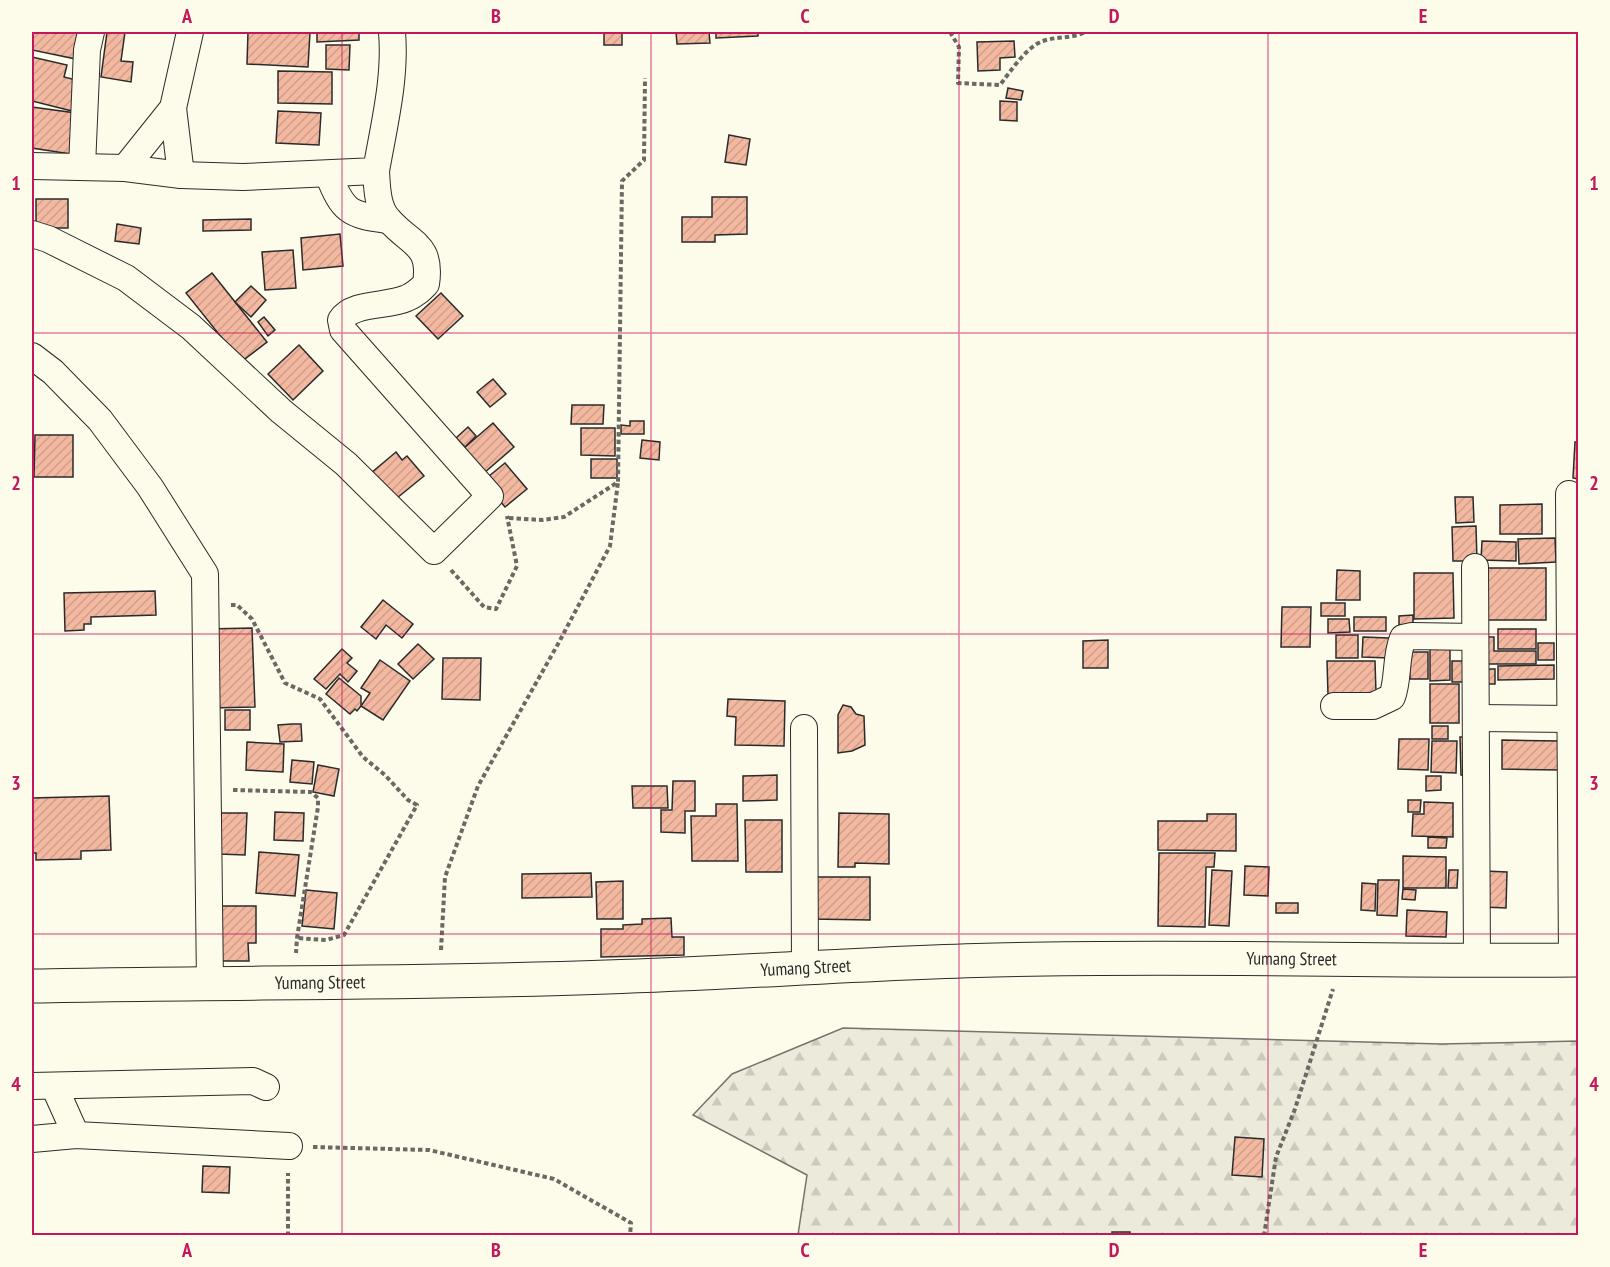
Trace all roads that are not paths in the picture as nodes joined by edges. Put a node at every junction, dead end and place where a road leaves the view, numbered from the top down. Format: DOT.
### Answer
graph roads {
  1 [pos="91,32"];
  2 [pos="190,32"];
  3 [pos="392,32"];
  4 [pos="173,108"];
  5 [pos="32,166"];
  6 [pos="82,167"];
  7 [pos="125,168"];
  8 [pos="376,171"];
  9 [pos="328,174"];
  10 [pos="181,175"];
  11 [pos="388,220"];
  12 [pos="32,234"];
  13 [pos="32,356"];
  14 [pos="1569,494"];
  15 [pos="1475,567"];
  16 [pos="1475,637"];
  17 [pos="1334,706"];
  18 [pos="1476,718"];
  19 [pos="1570,719"];
  20 [pos="804,728"];
  21 [pos="1575,960"];
  22 [pos="1477,962"];
  23 [pos="805,968"];
  24 [pos="210,984"];
  25 [pos="32,986"];
  26 [pos="43,1086"];
  27 [pos="266,1087"];
  28 [pos="76,1136"];
  29 [pos="32,1139"];
  30 [pos="289,1146"];
  1 -- 6 [label="street"];
  2 -- 4 [label="street"];
  3 -- 8 [label="street"];
  4 -- 7 [label="street"];
  4 -- 10 [label="street"];
  5 -- 6 [label="street"];
  6 -- 7 [label="street"];
  7 -- 10 [label="street"];
  8 -- 9 [label="street"];
  8 -- 11 [label="street"];
  9 -- 10 [label="street"];
  9 -- 11 [label="street"];
  11 -- 12 [label="street"];
  13 -- 24 [label="street"];
  14 -- 19 [label="street"];
  15 -- 16 [label="street"];
  16 -- 17 [label="street"];
  16 -- 18 [label="street"];
  18 -- 19 [label="street"];
  18 -- 22 [label="street"];
  19 -- 21 [label="street"];
  20 -- 23 [label="street"];
  21 -- 22 [label="main road, Yumang Street"];
  22 -- 23 [label="main road, Yumang Street"];
  23 -- 24 [label="main road, Yumang Street"];
  24 -- 25 [label="main road, Yumang Street"];
  26 -- 27 [label="street"];
  26 -- 28 [label="street"];
  28 -- 29 [label="street"];
  28 -- 30 [label="street"];
}
